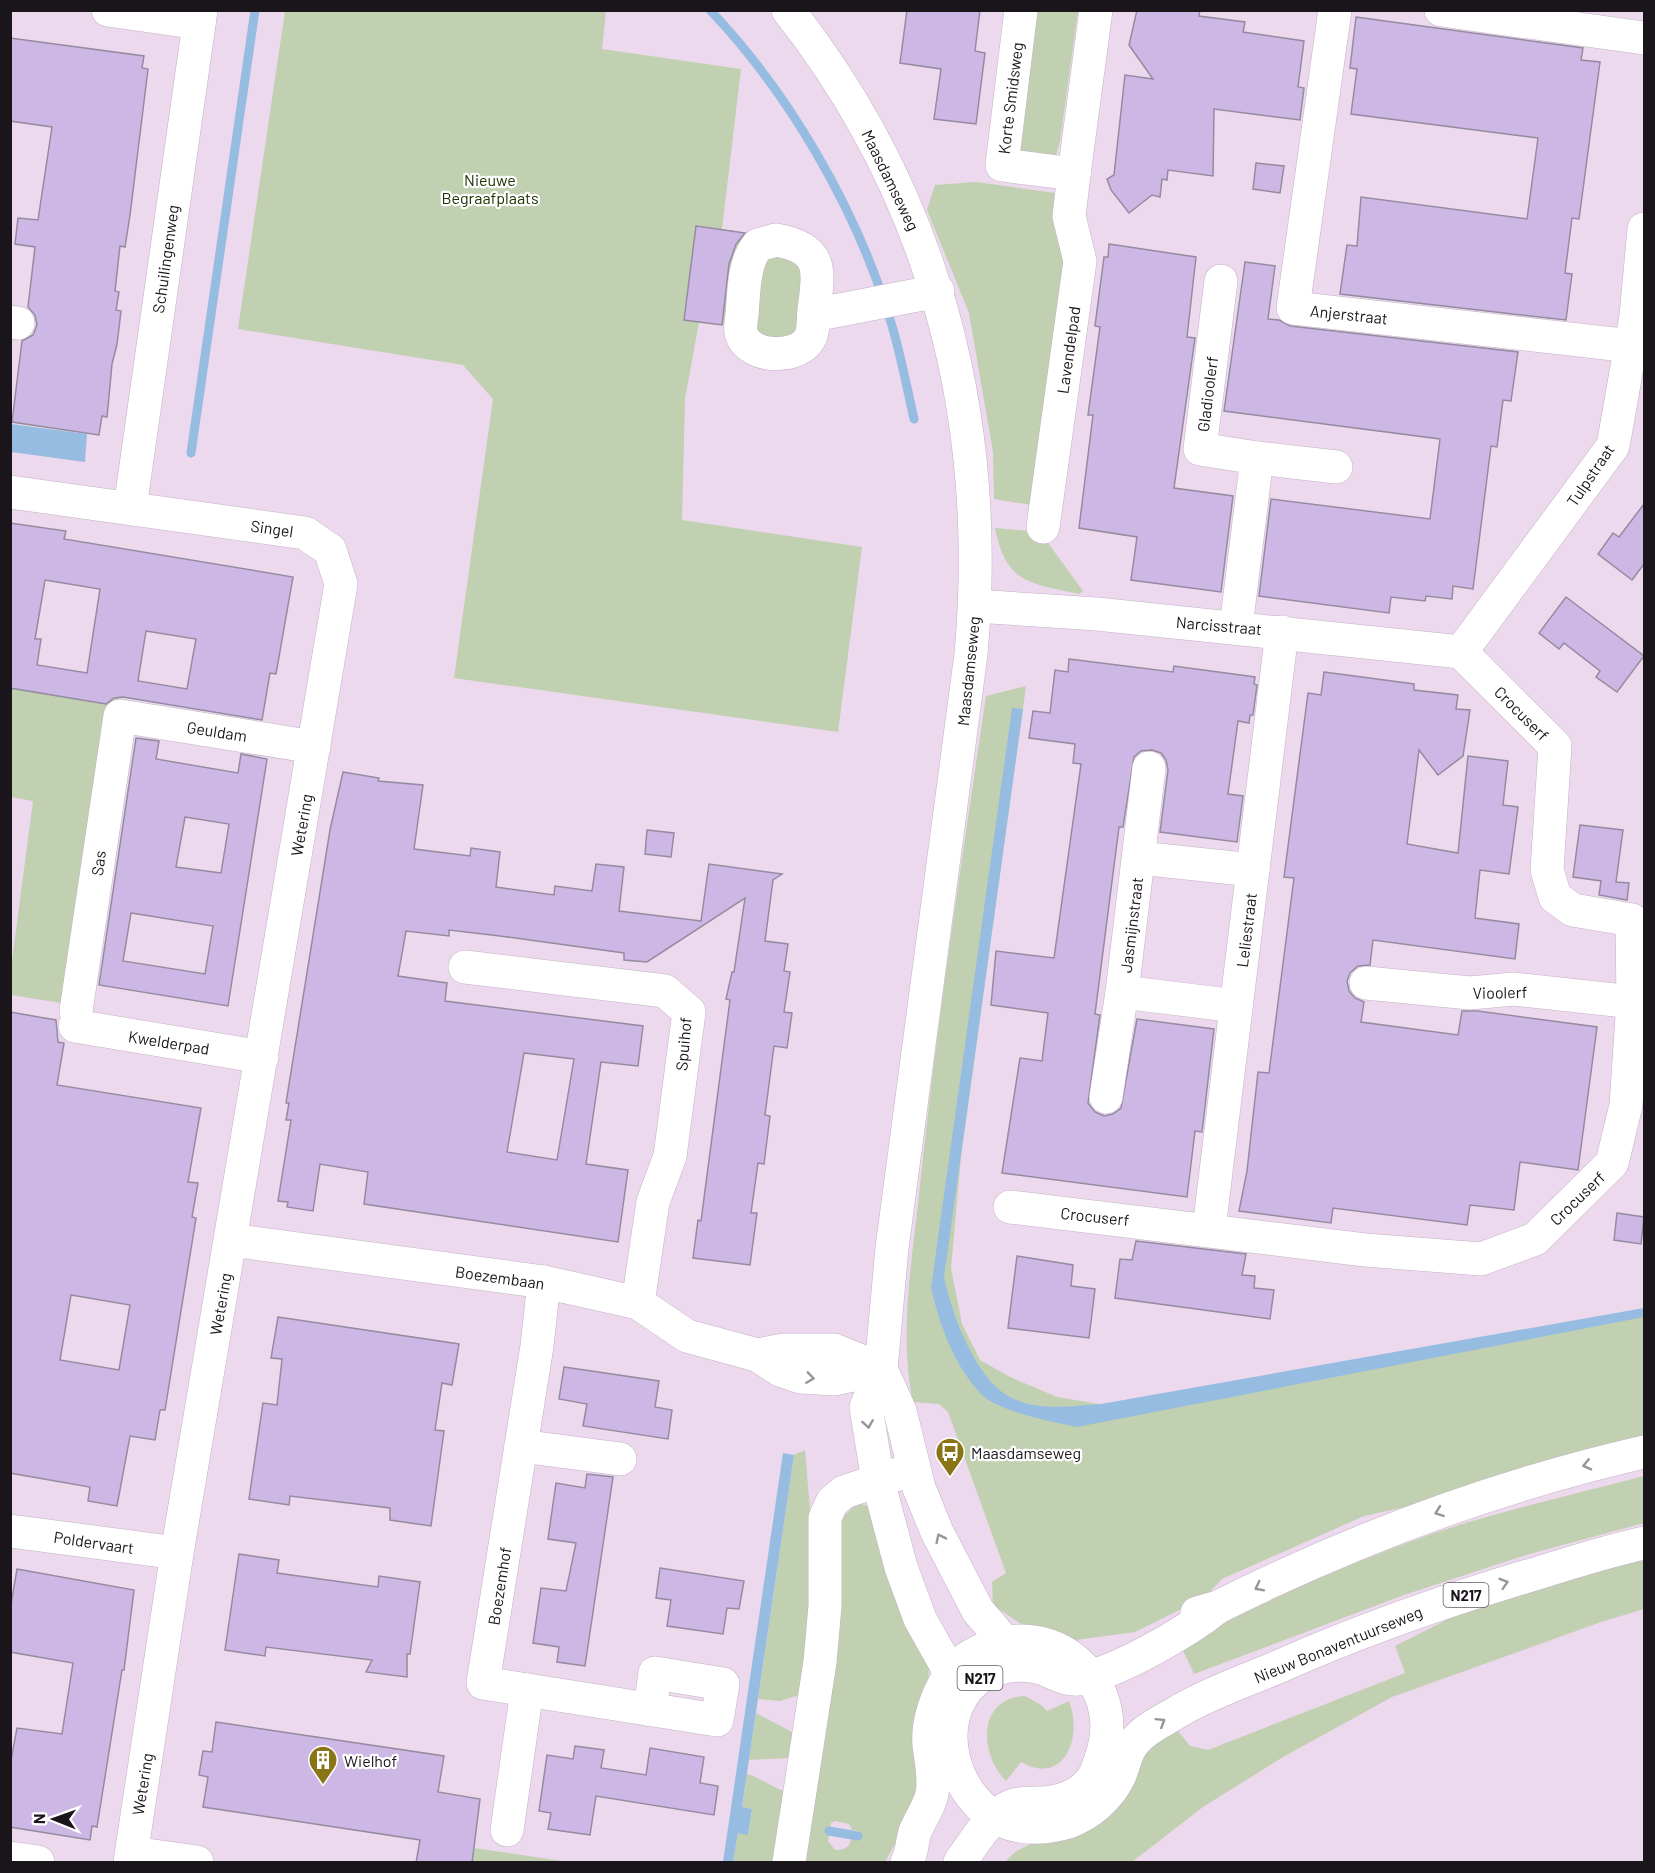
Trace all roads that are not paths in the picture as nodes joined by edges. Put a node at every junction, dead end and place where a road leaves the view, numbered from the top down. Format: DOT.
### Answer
graph roads {
  1 [pos="108,10"];
  2 [pos="788,10"];
  3 [pos="1021,10"];
  4 [pos="1096,10"];
  5 [pos="1335,10"];
  6 [pos="1441,10"];
  7 [pos="200,17"];
  8 [pos="1644,38"];
  9 [pos="1074,174"];
  10 [pos="1644,230"];
  11 [pos="1221,281"];
  12 [pos="938,291"];
  13 [pos="814,315"];
  14 [pos="1637,326"];
  15 [pos="1257,458"];
  16 [pos="1336,467"];
  17 [pos="10,492"];
  18 [pos="130,508"];
  19 [pos="1043,527"];
  20 [pos="975,606"];
  21 [pos="1236,627"];
  22 [pos="1282,632"];
  23 [pos="1461,652"];
  24 [pos="120,716"];
  25 [pos="314,747"];
  26 [pos="1149,768"];
  27 [pos="1139,858"];
  28 [pos="1253,870"];
  29 [pos="1638,920"];
  30 [pos="465,968"];
  31 [pos="1366,984"];
  32 [pos="1122,992"];
  33 [pos="1633,1002"];
  34 [pos="1236,1006"];
  35 [pos="75,1019"];
  36 [pos="262,1057"];
  37 [pos="1106,1097"];
  38 [pos="1635,1106"];
  39 [pos="1010,1207"];
  40 [pos="1209,1229"];
  41 [pos="231,1240"];
  42 [pos="544,1282"];
  43 [pos="638,1303"];
  44 [pos="881,1369"];
  45 [pos="521,1446"];
  46 [pos="1644,1452"];
  47 [pos="620,1459"];
  48 [pos="913,1469"];
  49 [pos="878,1481"];
  50 [pos="10,1530"];
  51 [pos="1644,1543"];
  52 [pos="177,1553"];
  53 [pos="1004,1641"];
  54 [pos="1085,1669"];
  55 [pos="963,1672"];
  56 [pos="527,1690"];
  57 [pos="650,1710"];
  58 [pos="962,1782"];
  59 [pos="1006,1822"];
  60 [pos="507,1830"];
  61 [pos="10,1858"];
  62 [pos="131,1858"];
  63 [pos="909,1860"];
  64 [pos="38,1863"];
  65 [pos="197,1863"];
  66 [pos="789,1863"];
  67 [pos="960,1863"];
  68 [pos="986,1863"];
  1 -- 7 [label="street"];
  2 -- 12 [label="street, Maasdamseweg"];
  3 -- 9 [label="street, Korte Smidsweg"];
  4 -- 9 [label="street"];
  5 -- 14 [label="street, Anjerstraat"];
  6 -- 8 [label="street"];
  7 -- 18 [label="street, Schuilingenweg"];
  9 -- 19 [label="street, Lavendelpad"];
  10 -- 14 [label="street, Tulpstraat"];
  11 -- 15 [label="street, Gladioolerf"];
  12 -- 13 [label="street"];
  12 -- 20 [label="street, Maasdamseweg"];
  14 -- 23 [label="street, Tulpstraat"];
  15 -- 16 [label="street, Gladioolerf"];
  15 -- 21 [label="street"];
  17 -- 18 [label="street, Singel"];
  18 -- 25 [label="street, Singel"];
  20 -- 21 [label="street, Narcisstraat"];
  20 -- 44 [label="street, Maasdamseweg"];
  21 -- 22 [label="street, Narcisstraat"];
  22 -- 23 [label="street, Narcisstraat"];
  22 -- 28 [label="street, Leliestraat"];
  23 -- 29 [label="street, Crocuserf"];
  24 -- 25 [label="street, Geuldam"];
  24 -- 35 [label="street, Sas"];
  25 -- 36 [label="street, Wetering"];
  26 -- 27 [label="street, Jasmijnstraat"];
  27 -- 28 [label="street, Jasmijnstraat"];
  27 -- 32 [label="street, Jasmijnstraat"];
  28 -- 34 [label="street, Leliestraat"];
  29 -- 33 [label="street, Crocuserf"];
  30 -- 43 [label="street, Spuihof"];
  31 -- 33 [label="street, Vioolerf"];
  32 -- 34 [label="street, Jasmijnstraat"];
  32 -- 37 [label="street, Jasmijnstraat"];
  33 -- 38 [label="street, Crocuserf"];
  34 -- 40 [label="street, Leliestraat"];
  35 -- 36 [label="street, Kwelderpad"];
  36 -- 41 [label="street, Wetering"];
  38 -- 40 [label="street, Crocuserf"];
  39 -- 40 [label="street, Crocuserf"];
  41 -- 42 [label="street, Boezembaan"];
  41 -- 52 [label="street, Wetering"];
  42 -- 43 [label="street, Boezembaan"];
  42 -- 45 [label="street, Boezemhof"];
  43 -- 44 [label="street, Boezembaan"];
  44 -- 48 [label="street, Maasdamseweg"];
  44 -- 49 [label="street, Maasdamseweg, one-way"];
  45 -- 47 [label="street"];
  45 -- 56 [label="street, Boezemhof"];
  46 -- 54 [label="street, N217, one-way"];
  48 -- 49 [label="street"];
  53 -- 48 [label="street, Maasdamseweg, one-way"];
  49 -- 55 [label="street, Maasdamseweg"];
  49 -- 66 [label="street"];
  50 -- 52 [label="street, Poldervaart"];
  59 -- 51 [label="street, Nieuw Bonaventuurseweg / N217, one-way"];
  52 -- 62 [label="street, Wetering"];
  53 -- 54 [label="street, N217"];
  53 -- 55 [label="street, N217"];
  54 -- 55 [label="street, N217"];
  54 -- 59 [label="street"];
  55 -- 58 [label="street, N217"];
  55 -- 63 [label="street, N217"];
  56 -- 57 [label="street, Boezemhof"];
  56 -- 60 [label="street"];
  58 -- 59 [label="street, N217"];
  58 -- 63 [label="street, N217"];
  59 -- 67 [label="street"];
  59 -- 68 [label="street"];
  61 -- 64 [label="street"];
  62 -- 65 [label="street"];
}
